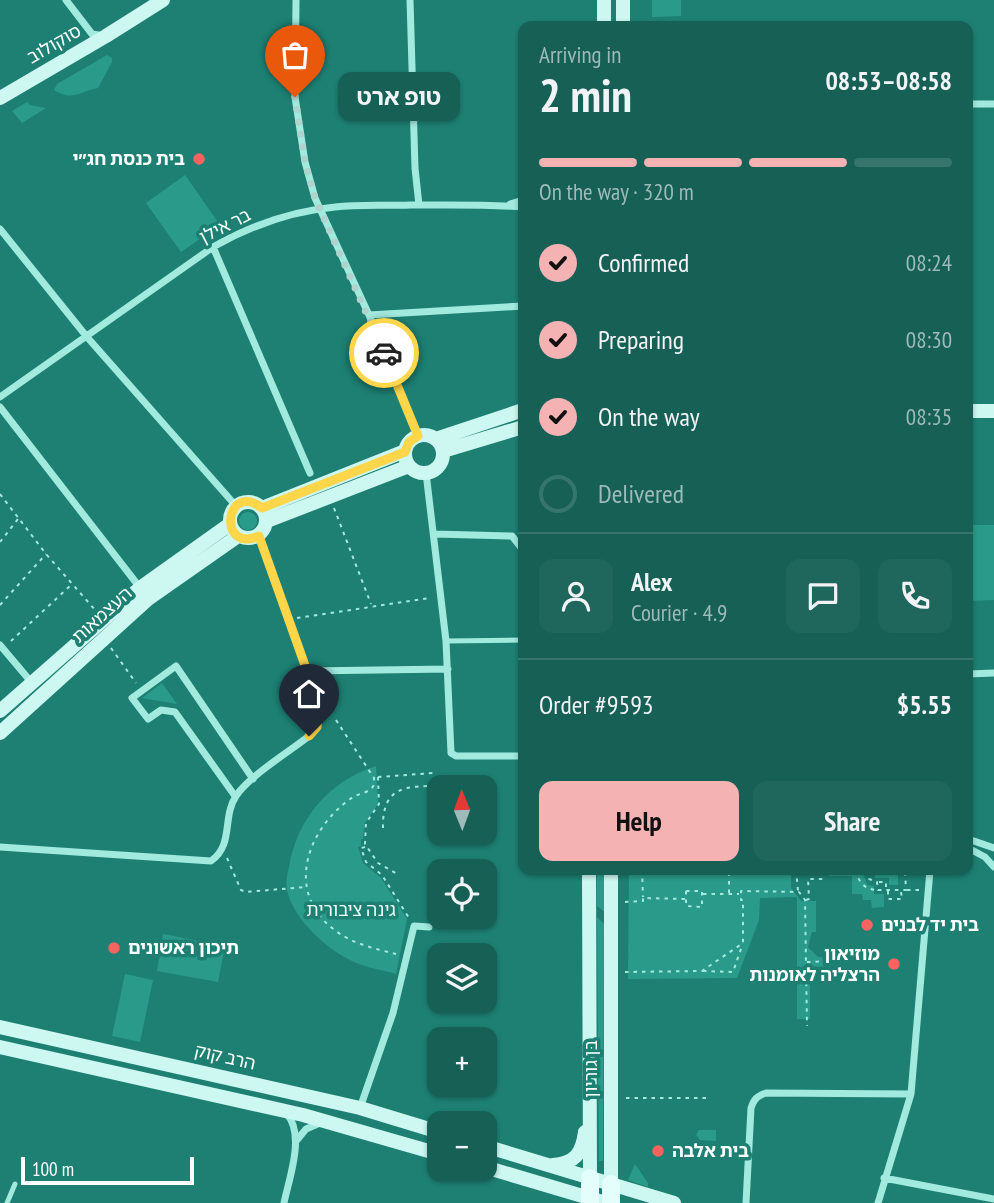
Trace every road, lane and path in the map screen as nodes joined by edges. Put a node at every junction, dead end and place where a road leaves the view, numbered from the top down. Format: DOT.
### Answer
graph roads {
  1 [pos="66,0"];
  2 [pos="147,0"];
  3 [pos="163,0"];
  4 [pos="296,0"];
  5 [pos="410,0"];
  6 [pos="623,0"];
  7 [pos="604,2"];
  8 [pos="598,21"];
  9 [pos="604,21"];
  10 [pos="623,21"];
  11 [pos="99,35"];
  12 [pos="0,92"];
  13 [pos="0,98"];
  14 [pos="973,104"];
  15 [pos="994,104"];
  16 [pos="518,202"];
  17 [pos="419,205"];
  18 [pos="506,206"];
  19 [pos="518,207"];
  20 [pos="320,209"];
  21 [pos="0,229"];
  22 [pos="213,247"];
  23 [pos="518,306"];
  24 [pos="369,315"];
  25 [pos="87,338"];
  26 [pos="0,397"];
  27 [pos="0,407"];
  28 [pos="973,411"];
  29 [pos="994,411"];
  30 [pos="518,413"];
  31 [pos="518,428"];
  32 [pos="418,436"];
  33 [pos="440,445"];
  34 [pos="407,458"];
  35 [pos="310,473"];
  36 [pos="426,473"];
  37 [pos="0,494"];
  38 [pos="330,496"];
  39 [pos="236,506"];
  40 [pos="264,514"];
  41 [pos="19,518"];
  42 [pos="234,530"];
  43 [pos="434,534"];
  44 [pos="259,536"];
  45 [pos="0,542"];
  46 [pos="518,544"];
  47 [pos="46,554"];
  48 [pos="72,584"];
  49 [pos="144,594"];
  50 [pos="441,596"];
  51 [pos="0,605"];
  52 [pos="371,605"];
  53 [pos="289,619"];
  54 [pos="103,620"];
  55 [pos="104,639"];
  56 [pos="518,640"];
  57 [pos="446,641"];
  58 [pos="1,647"];
  59 [pos="448,669"];
  60 [pos="307,671"];
  61 [pos="994,673"];
  62 [pos="973,674"];
  63 [pos="32,682"];
  64 [pos="141,690"];
  65 [pos="0,711"];
  66 [pos="335,720"];
  67 [pos="0,733"];
  68 [pos="518,756"];
  69 [pos="434,773"];
  70 [pos="376,778"];
  71 [pos="253,779"];
  72 [pos="427,786"];
  73 [pos="236,796"];
  74 [pos="383,828"];
  75 [pos="973,841"];
  76 [pos="0,847"];
  77 [pos="366,847"];
  78 [pos="994,848"];
  79 [pos="223,849"];
  80 [pos="973,851"];
  81 [pos="994,867"];
  82 [pos="397,874"];
  83 [pos="589,875"];
  84 [pos="612,875"];
  85 [pos="617,875"];
  86 [pos="642,875"];
  87 [pos="729,875"];
  88 [pos="796,875"];
  89 [pos="824,875"];
  90 [pos="858,875"];
  91 [pos="869,875"];
  92 [pos="905,875"];
  93 [pos="930,875"];
  94 [pos="877,882"];
  95 [pos="306,887"];
  96 [pos="878,890"];
  97 [pos="887,890"];
  98 [pos="901,890"];
  99 [pos="906,890"];
  100 [pos="919,890"];
  101 [pos="750,892"];
  102 [pos="799,892"];
  103 [pos="702,894"];
  104 [pos="729,894"];
  105 [pos="741,894"];
  106 [pos="643,898"];
  107 [pos="686,899"];
  108 [pos="743,900"];
  109 [pos="805,900"];
  110 [pos="618,904"];
  111 [pos="590,912"];
  112 [pos="414,926"];
  113 [pos="427,927"];
  114 [pos="612,934"];
  115 [pos="743,943"];
  116 [pos="407,957"];
  117 [pos="837,961"];
  118 [pos="806,962"];
  119 [pos="702,971"];
  120 [pos="625,972"];
  121 [pos="807,1026"];
  122 [pos="0,1027"];
  123 [pos="0,1047"];
  124 [pos="911,1094"];
  125 [pos="591,1096"];
  126 [pos="625,1098"];
  127 [pos="709,1098"];
  128 [pos="360,1108"];
  129 [pos="280,1110"];
  130 [pos="330,1122"];
  131 [pos="427,1128"];
  132 [pos="296,1140"];
  133 [pos="427,1150"];
  134 [pos="497,1150"];
  135 [pos="549,1166"];
  136 [pos="497,1171"];
  137 [pos="590,1178"];
  138 [pos="884,1178"];
  139 [pos="611,1184"];
  140 [pos="15,1185"];
  141 [pos="994,1199"];
  142 [pos="599,1202"];
  143 [pos="7,1203"];
  144 [pos="284,1203"];
  145 [pos="674,1203"];
  146 [pos="746,1203"];
  147 [pos="878,1203"];
  1 -- 11 [label="street"];
  2 -- 11 [label="street, סוקולוב"];
  3 -- 11 [label="street, סוקולוב"];
  4 -- 20 [label="street"];
  5 -- 17 [label="street"];
  6 -- 10 [label="street"];
  7 -- 8 [label="lane"];
  7 -- 9 [label="street"];
  11 -- 12 [label="street, סוקולוב"];
  11 -- 13 [label="street, סוקולוב"];
  14 -- 15 [label="street"];
  16 -- 18 [label="street, בר אילן"];
  17 -- 18 [label="street, בר אילן"];
  17 -- 20 [label="street, בר אילן"];
  18 -- 19 [label="street, בר אילן"];
  20 -- 22 [label="street, בר אילן"];
  20 -- 24 [label="street"];
  21 -- 25 [label="street"];
  22 -- 25 [label="street, בר אילן"];
  22 -- 35 [label="street"];
  23 -- 24 [label="street"];
  24 -- 32 [label="street"];
  25 -- 26 [label="street, בר אילן"];
  25 -- 39 [label="street"];
  27 -- 49 [label="street"];
  28 -- 29 [label="street"];
  30 -- 33 [label="street"];
  31 -- 33 [label="street"];
  32 -- 33 [label="street"];
  32 -- 34 [label="street"];
  33 -- 36 [label="street"];
  34 -- 36 [label="street"];
  34 -- 38 [label="street"];
  34 -- 40 [label="street"];
  36 -- 43 [label="street"];
  37 -- 41 [label="path"];
  38 -- 40 [label="street"];
  38 -- 52 [label="path"];
  39 -- 40 [label="street"];
  39 -- 42 [label="street"];
  40 -- 44 [label="street"];
  41 -- 45 [label="path"];
  41 -- 47 [label="path"];
  42 -- 44 [label="street"];
  42 -- 49 [label="street, העצמאות"];
  43 -- 46 [label="street"];
  43 -- 50 [label="street"];
  44 -- 53 [label="street"];
  47 -- 48 [label="path"];
  47 -- 51 [label="path"];
  48 -- 54 [label="path"];
  48 -- 58 [label="path"];
  49 -- 54 [label="street, העצמאות"];
  49 -- 55 [label="street, העצמאות"];
  50 -- 52 [label="path"];
  50 -- 57 [label="street"];
  52 -- 53 [label="path"];
  53 -- 60 [label="street"];
  54 -- 63 [label="street, העצמאות"];
  55 -- 64 [label="path"];
  55 -- 67 [label="street, העצמאות"];
  56 -- 57 [label="lane"];
  57 -- 59 [label="street"];
  58 -- 63 [label="street"];
  59 -- 60 [label="street"];
  59 -- 68 [label="street"];
  60 -- 71 [label="street"];
  61 -- 62 [label="street"];
  63 -- 65 [label="street, העצמאות"];
  64 -- 71 [label="street"];
  64 -- 73 [label="street"];
  66 -- 70 [label="path"];
  69 -- 70 [label="path"];
  70 -- 77 [label="path"];
  70 -- 95 [label="path"];
  71 -- 73 [label="street"];
  72 -- 74 [label="path"];
  73 -- 79 [label="street"];
  75 -- 78 [label="street"];
  76 -- 79 [label="street"];
  77 -- 82 [label="path"];
  77 -- 112 [label="path"];
  79 -- 95 [label="path"];
  80 -- 81 [label="street"];
  83 -- 111 [label="street, בן גוריון"];
  84 -- 110 [label="street, בן גוריון"];
  85 -- 110 [label="lane"];
  86 -- 106 [label="path"];
  87 -- 104 [label="path"];
  88 -- 102 [label="path"];
  89 -- 109 [label="path"];
  90 -- 96 [label="path"];
  91 -- 94 [label="path"];
  92 -- 99 [label="path"];
  93 -- 124 [label="street"];
  94 -- 96 [label="path"];
  94 -- 97 [label="path"];
  95 -- 116 [label="path"];
  96 -- 97 [label="path"];
  97 -- 98 [label="path"];
  97 -- 98 [label="path"];
  98 -- 99 [label="path"];
  99 -- 100 [label="path"];
  101 -- 102 [label="path"];
  101 -- 105 [label="path"];
  101 -- 108 [label="path"];
  102 -- 109 [label="path"];
  103 -- 104 [label="path"];
  103 -- 107 [label="path"];
  103 -- 107 [label="path"];
  104 -- 105 [label="path"];
  105 -- 108 [label="path"];
  106 -- 107 [label="path"];
  106 -- 110 [label="path"];
  108 -- 115 [label="path"];
  109 -- 118 [label="path"];
  110 -- 114 [label="street, בן גוריון"];
  111 -- 114 [label="street"];
  111 -- 125 [label="street, בן גוריון"];
  112 -- 113 [label="street"];
  112 -- 116 [label="street"];
  114 -- 139 [label="street, בן גוריון"];
  115 -- 119 [label="path"];
  115 -- 119 [label="path"];
  116 -- 128 [label="street"];
  117 -- 118 [label="path"];
  118 -- 121 [label="path"];
  119 -- 120 [label="path"];
  122 -- 128 [label="street, הרב קוק"];
  123 -- 129 [label="street"];
  124 -- 138 [label="street"];
  124 -- 146 [label="street"];
  125 -- 135 [label="street, בן גוריון"];
  125 -- 137 [label="street, בן גוריון"];
  126 -- 127 [label="path"];
  128 -- 131 [label="street, הרב קוק"];
  129 -- 130 [label="street"];
  129 -- 132 [label="street"];
  130 -- 132 [label="street"];
  130 -- 133 [label="street"];
  132 -- 144 [label="street"];
  134 -- 135 [label="street"];
  135 -- 137 [label="street"];
  136 -- 142 [label="street"];
  137 -- 139 [label="street"];
  137 -- 142 [label="main road, בן גוריון"];
  138 -- 141 [label="street"];
  138 -- 147 [label="street"];
  139 -- 142 [label="main road, בן גוריון"];
  139 -- 145 [label="street"];
  140 -- 143 [label="lane"];
}
